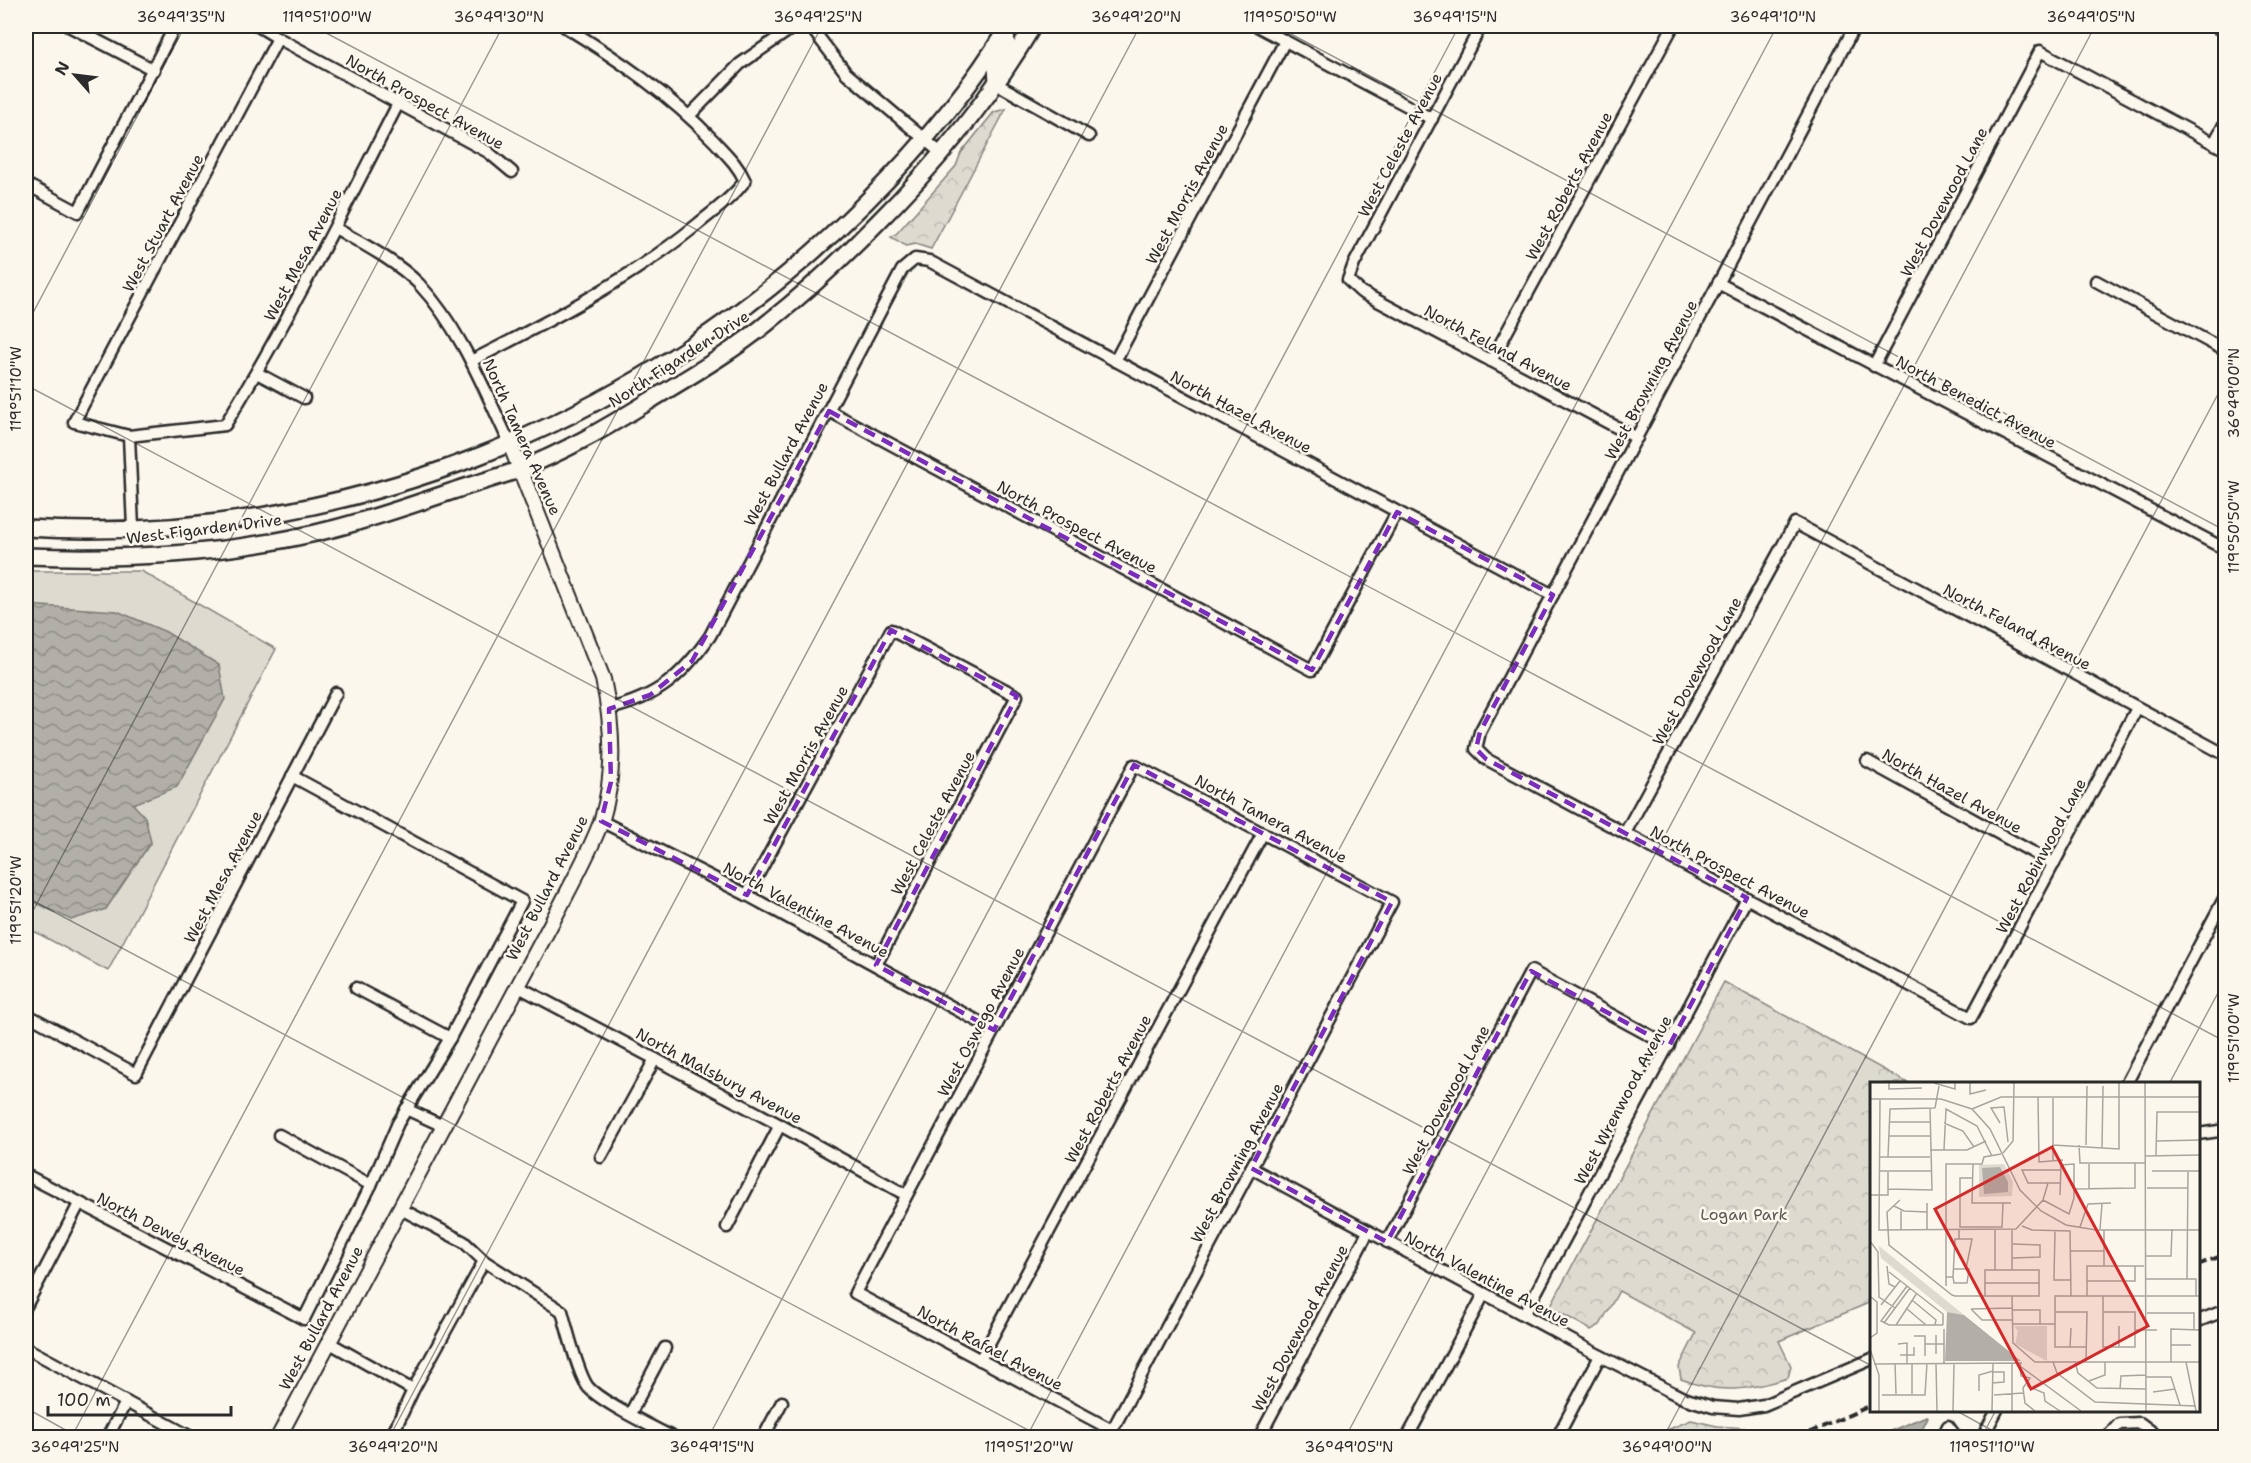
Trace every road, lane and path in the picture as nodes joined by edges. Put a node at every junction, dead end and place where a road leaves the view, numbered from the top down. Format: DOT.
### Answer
graph roads {
  1 [pos="69,26"];
  2 [pos="176,26"];
  3 [pos="258,26"];
  4 [pos="564,26"];
  5 [pos="795,26"];
  6 [pos="810,26"];
  7 [pos="1033,26"];
  8 [pos="1257,26"];
  9 [pos="1481,26"];
  10 [pos="1673,26"];
  11 [pos="1855,26"];
  12 [pos="2217,26"];
  13 [pos="1007,28"];
  14 [pos="2226,30"];
  15 [pos="278,38"];
  16 [pos="1285,41"];
  17 [pos="154,70"];
  18 [pos="997,84"];
  19 [pos="399,102"];
  20 [pos="690,116"];
  21 [pos="1432,118"];
  22 [pos="2226,121"];
  23 [pos="1089,136"];
  24 [pos="925,139"];
  25 [pos="2214,143"];
  26 [pos="2226,150"];
  27 [pos="942,154"];
  28 [pos="512,172"];
  29 [pos="26,184"];
  30 [pos="335,228"];
  31 [pos="915,259"];
  32 [pos="1348,280"];
  33 [pos="2096,281"];
  34 [pos="1718,283"];
  35 [pos="2226,351"];
  36 [pos="471,361"];
  37 [pos="1115,361"];
  38 [pos="1491,361"];
  39 [pos="1874,366"];
  40 [pos="257,373"];
  41 [pos="304,399"];
  42 [pos="829,411"];
  43 [pos="129,436"];
  44 [pos="1637,438"];
  45 [pos="510,444"];
  46 [pos="519,469"];
  47 [pos="1397,512"];
  48 [pos="1795,524"];
  49 [pos="26,528"];
  50 [pos="133,528"];
  51 [pos="2223,542"];
  52 [pos="26,556"];
  53 [pos="1553,595"];
  54 [pos="891,630"];
  55 [pos="336,693"];
  56 [pos="2137,708"];
  57 [pos="609,709"];
  58 [pos="1476,749"];
  59 [pos="2226,755"];
  60 [pos="1867,761"];
  61 [pos="1134,765"];
  62 [pos="292,776"];
  63 [pos="601,821"];
  64 [pos="1263,832"];
  65 [pos="1625,833"];
  66 [pos="2054,864"];
  67 [pos="747,895"];
  68 [pos="2225,897"];
  69 [pos="1748,898"];
  70 [pos="1392,902"];
  71 [pos="876,964"];
  72 [pos="517,986"];
  73 [pos="356,988"];
  74 [pos="26,1014"];
  75 [pos="1971,1018"];
  76 [pos="994,1030"];
  77 [pos="450,1038"];
  78 [pos="1669,1046"];
  79 [pos="655,1059"];
  80 [pos="2127,1082"];
  81 [pos="406,1109"];
  82 [pos="780,1125"];
  83 [pos="443,1126"];
  84 [pos="2226,1131"];
  85 [pos="2200,1134"];
  86 [pos="279,1135"];
  87 [pos="601,1157"];
  88 [pos="1251,1168"];
  89 [pos="26,1175"];
  90 [pos="372,1185"];
  91 [pos="906,1195"];
  92 [pos="79,1204"];
  93 [pos="399,1208"];
  94 [pos="727,1227"];
  95 [pos="1368,1232"];
  96 [pos="1387,1242"];
  97 [pos="484,1261"];
  98 [pos="855,1293"];
  99 [pos="1484,1294"];
  100 [pos="26,1306"];
  101 [pos="2226,1310"];
  102 [pos="1524,1316"];
  103 [pos="304,1319"];
  104 [pos="2200,1321"];
  105 [pos="328,1342"];
  106 [pos="26,1348"];
  107 [pos="665,1348"];
  108 [pos="1600,1356"];
  109 [pos="981,1360"];
  110 [pos="1870,1360"];
  111 [pos="413,1390"];
  112 [pos="126,1402"];
  113 [pos="782,1402"];
  114 [pos="1996,1412"];
  115 [pos="630,1414"];
  116 [pos="1110,1434"];
  117 [pos="107,1437"];
  118 [pos="193,1437"];
  119 [pos="278,1437"];
  120 [pos="406,1437"];
  121 [pos="674,1437"];
  122 [pos="763,1437"];
  123 [pos="1259,1437"];
  124 [pos="1407,1437"];
  125 [pos="1559,1437"];
  126 [pos="1942,1437"];
  127 [pos="1958,1437"];
  128 [pos="1982,1437"];
  129 [pos="2106,1437"];
  130 [pos="2160,1437"];
  1 -- 17 [label="street"];
  2 -- 17 [label="street"];
  3 -- 15 [label="street, North Prospect Avenue"];
  4 -- 20 [label="street"];
  5 -- 20 [label="street"];
  6 -- 24 [label="street"];
  7 -- 18 [label="main road"];
  8 -- 16 [label="street"];
  9 -- 21 [label="street, West Celeste Avenue"];
  10 -- 38 [label="street, West Roberts Avenue"];
  11 -- 34 [label="street, West Browning Avenue"];
  12 -- 14 [label="street"];
  13 -- 18 [label="main road"];
  13 -- 24 [label="main road"];
  15 -- 19 [label="street, North Prospect Avenue"];
  15 -- 43 [label="street, West Stuart Avenue"];
  16 -- 21 [label="street"];
  16 -- 37 [label="street, West Morris Avenue"];
  17 -- 29 [label="street"];
  18 -- 23 [label="street"];
  18 -- 27 [label="main road"];
  19 -- 28 [label="street, North Prospect Avenue"];
  19 -- 30 [label="street, West Mesa Avenue"];
  20 -- 36 [label="street"];
  21 -- 32 [label="street, West Celeste Avenue"];
  22 -- 25 [label="street"];
  24 -- 27 [label="street"];
  24 -- 45 [label="main road, North Figarden Drive"];
  25 -- 26 [label="street"];
  25 -- 39 [label="street, West Dovewood Lane"];
  27 -- 46 [label="main road, North Figarden Drive"];
  30 -- 36 [label="street, North Tamera Avenue"];
  30 -- 40 [label="street, West Mesa Avenue"];
  31 -- 37 [label="street, North Hazel Avenue"];
  31 -- 42 [label="street, West Bullard Avenue"];
  32 -- 38 [label="street, North Feland Avenue"];
  33 -- 35 [label="street"];
  34 -- 39 [label="street, North Benedict Avenue"];
  34 -- 44 [label="street, West Browning Avenue"];
  36 -- 45 [label="street, North Tamera Avenue"];
  37 -- 47 [label="street, North Hazel Avenue"];
  38 -- 44 [label="street, North Feland Avenue"];
  39 -- 51 [label="street, North Benedict Avenue"];
  40 -- 41 [label="street"];
  40 -- 43 [label="street, West Mesa Avenue"];
  42 -- 47 [label="street, North Prospect Avenue"];
  42 -- 57 [label="street, West Bullard Avenue"];
  43 -- 50 [label="street"];
  44 -- 53 [label="street, West Browning Avenue"];
  45 -- 46 [label="street, North Tamera Avenue"];
  45 -- 50 [label="main road, West Figarden Drive"];
  46 -- 52 [label="main road, West Figarden Drive"];
  46 -- 57 [label="street, North Tamera Avenue"];
  47 -- 53 [label="street, North Hazel Avenue"];
  48 -- 56 [label="street, North Feland Avenue"];
  48 -- 65 [label="street, West Dovewood Lane"];
  49 -- 50 [label="main road, West Figarden Drive"];
  53 -- 58 [label="street, West Browning Avenue"];
  54 -- 67 [label="street, West Morris Avenue"];
  54 -- 71 [label="street, West Celeste Avenue"];
  55 -- 62 [label="street, West Mesa Avenue"];
  56 -- 59 [label="street, North Feland Avenue"];
  56 -- 66 [label="street, West Robinwood Lane"];
  57 -- 63 [label="street, West Bullard Avenue"];
  58 -- 65 [label="street, North Prospect Avenue"];
  60 -- 66 [label="street, North Hazel Avenue"];
  61 -- 64 [label="street, North Tamera Avenue"];
  61 -- 76 [label="street, West Oswego Avenue"];
  62 -- 74 [label="street, West Mesa Avenue"];
  62 -- 77 [label="street, West Bullard Avenue"];
  63 -- 67 [label="street, North Valentine Avenue"];
  63 -- 72 [label="street, West Bullard Avenue"];
  64 -- 70 [label="street, North Tamera Avenue"];
  64 -- 109 [label="street, West Roberts Avenue"];
  65 -- 69 [label="street, North Prospect Avenue"];
  66 -- 75 [label="street, West Robinwood Lane"];
  67 -- 71 [label="street, North Valentine Avenue"];
  68 -- 80 [label="street"];
  69 -- 75 [label="street, North Prospect Avenue"];
  69 -- 78 [label="street, West Wrenwood Avenue"];
  70 -- 88 [label="street, West Browning Avenue"];
  71 -- 76 [label="street, North Valentine Avenue"];
  72 -- 79 [label="street, North Malsbury Avenue"];
  72 -- 83 [label="street, West Bullard Avenue"];
  73 -- 77 [label="street"];
  76 -- 91 [label="street, West Oswego Avenue"];
  77 -- 81 [label="street, West Bullard Avenue"];
  78 -- 96 [label="street, West Dovewood Lane"];
  78 -- 102 [label="street, West Wrenwood Avenue"];
  79 -- 82 [label="street, North Malsbury Avenue"];
  79 -- 87 [label="street"];
  81 -- 83 [label="street"];
  81 -- 90 [label="street, West Bullard Avenue"];
  82 -- 91 [label="street, North Malsbury Avenue"];
  82 -- 94 [label="street"];
  83 -- 93 [label="street, West Bullard Avenue"];
  84 -- 85 [label="street"];
  86 -- 90 [label="street"];
  88 -- 95 [label="street, North Valentine Avenue"];
  88 -- 116 [label="street, West Browning Avenue"];
  89 -- 92 [label="street, North Dewey Avenue"];
  90 -- 103 [label="street, West Bullard Avenue"];
  91 -- 98 [label="street, West Oswego Avenue"];
  92 -- 100 [label="street"];
  92 -- 103 [label="street, North Dewey Avenue"];
  93 -- 97 [label="street"];
  93 -- 105 [label="street, West Bullard Avenue"];
  95 -- 96 [label="street, North Valentine Avenue"];
  95 -- 123 [label="street, West Dovewood Avenue"];
  96 -- 99 [label="street, North Valentine Avenue"];
  97 -- 111 [label="street"];
  97 -- 115 [label="street"];
  98 -- 109 [label="street, North Rafael Avenue"];
  99 -- 102 [label="street, North Valentine Avenue"];
  99 -- 124 [label="street"];
  101 -- 104 [label="street"];
  102 -- 108 [label="street, North Valentine Avenue"];
  105 -- 111 [label="street"];
  105 -- 119 [label="street, West Bullard Avenue"];
  106 -- 112 [label="street"];
  107 -- 115 [label="street"];
  108 -- 110 [label="street, North Valentine Avenue"];
  108 -- 125 [label="street"];
  109 -- 116 [label="street, North Rafael Avenue"];
  111 -- 120 [label="street"];
  112 -- 117 [label="street"];
  112 -- 118 [label="street"];
  113 -- 122 [label="street"];
  114 -- 128 [label="street"];
  115 -- 121 [label="street"];
  126 -- 127 [label="street"];
  129 -- 130 [label="street"];
}
